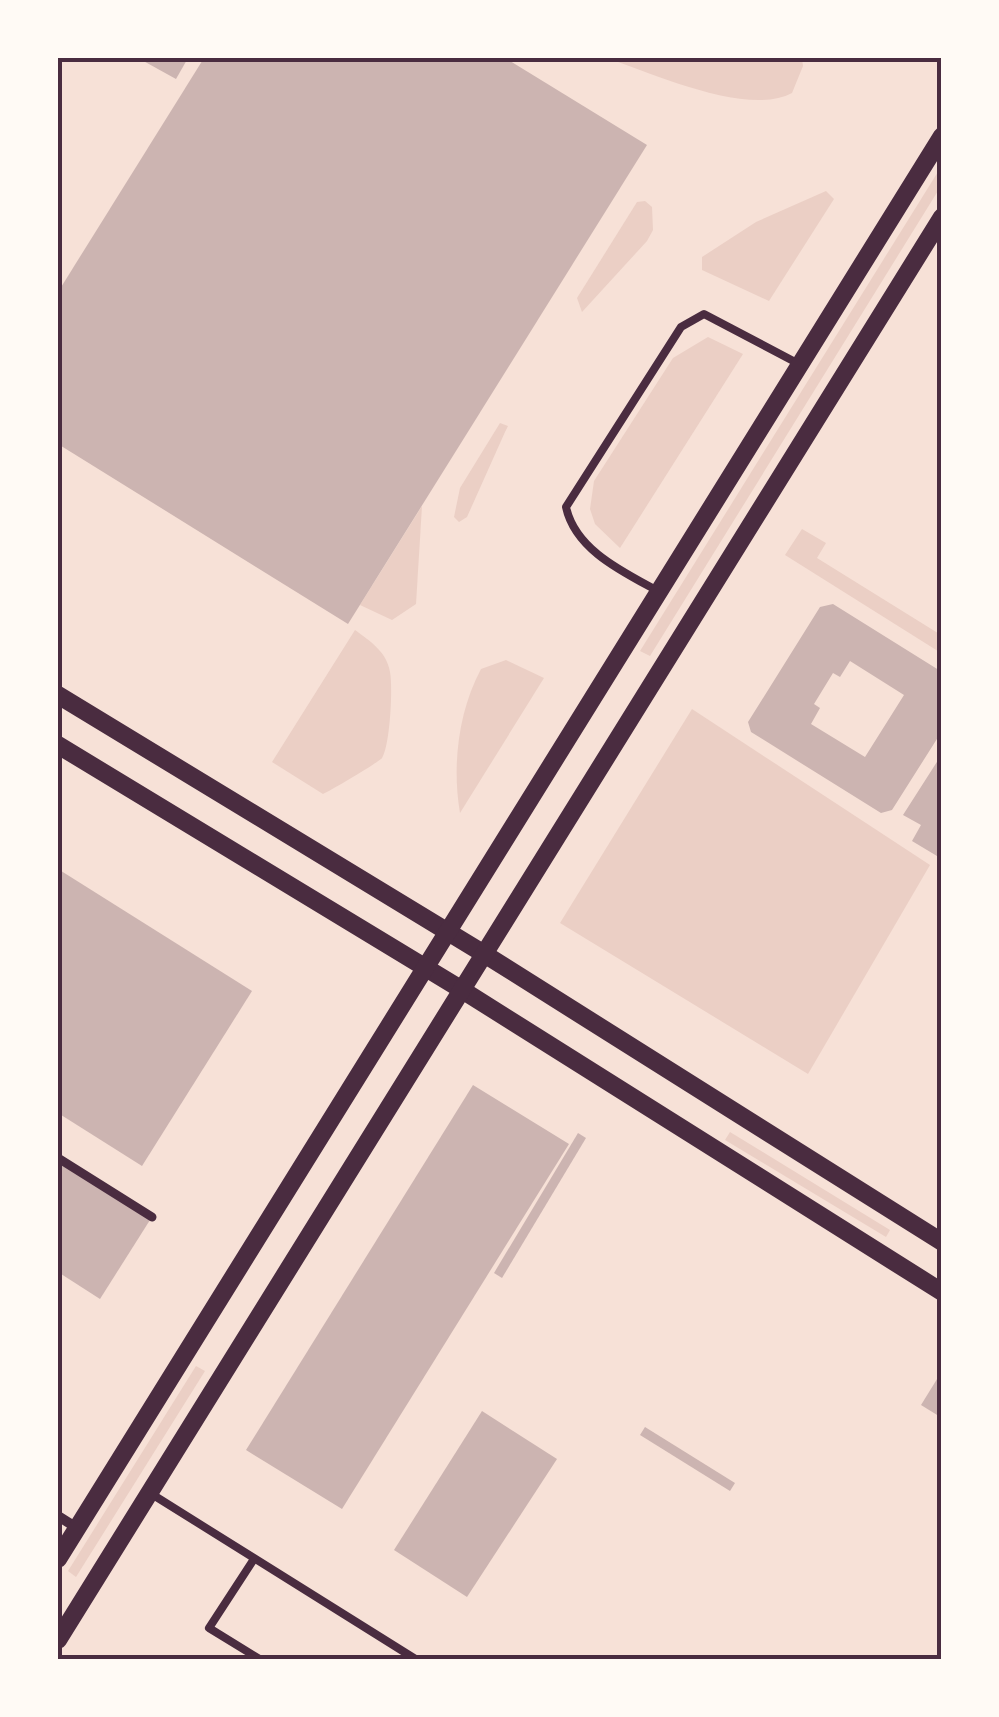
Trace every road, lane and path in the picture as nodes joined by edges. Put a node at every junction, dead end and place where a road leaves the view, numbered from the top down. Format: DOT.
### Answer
graph roads {
  1 [pos="942,136"];
  2 [pos="942,217"];
  3 [pos="801,364"];
  4 [pos="660,592"];
  5 [pos="58,695"];
  6 [pos="58,744"];
  7 [pos="448,932"];
  8 [pos="481,952"];
  9 [pos="426,968"];
  10 [pos="459,988"];
  11 [pos="58,1158"];
  12 [pos="152,1217"];
  13 [pos="942,1242"];
  14 [pos="942,1292"];
  15 [pos="150,1493"];
  16 [pos="58,1516"];
  17 [pos="77,1528"];
  18 [pos="58,1559"];
  19 [pos="254,1559"];
  20 [pos="58,1640"];
  21 [pos="262,1660"];
  22 [pos="416,1660"];
  1 -- 3 [label="street"];
  2 -- 8 [label="street"];
  3 -- 4 [label="street"];
  3 -- 4 [label="lane"];
  4 -- 7 [label="street"];
  5 -- 7 [label="street"];
  6 -- 9 [label="street"];
  7 -- 8 [label="street"];
  7 -- 9 [label="street"];
  8 -- 10 [label="street"];
  8 -- 13 [label="street"];
  9 -- 10 [label="street"];
  9 -- 17 [label="street"];
  10 -- 14 [label="street"];
  10 -- 15 [label="street"];
  11 -- 12 [label="street"];
  15 -- 19 [label="lane"];
  15 -- 20 [label="street"];
  16 -- 17 [label="street"];
  17 -- 18 [label="street"];
  19 -- 21 [label="lane"];
  19 -- 22 [label="lane"];
}
